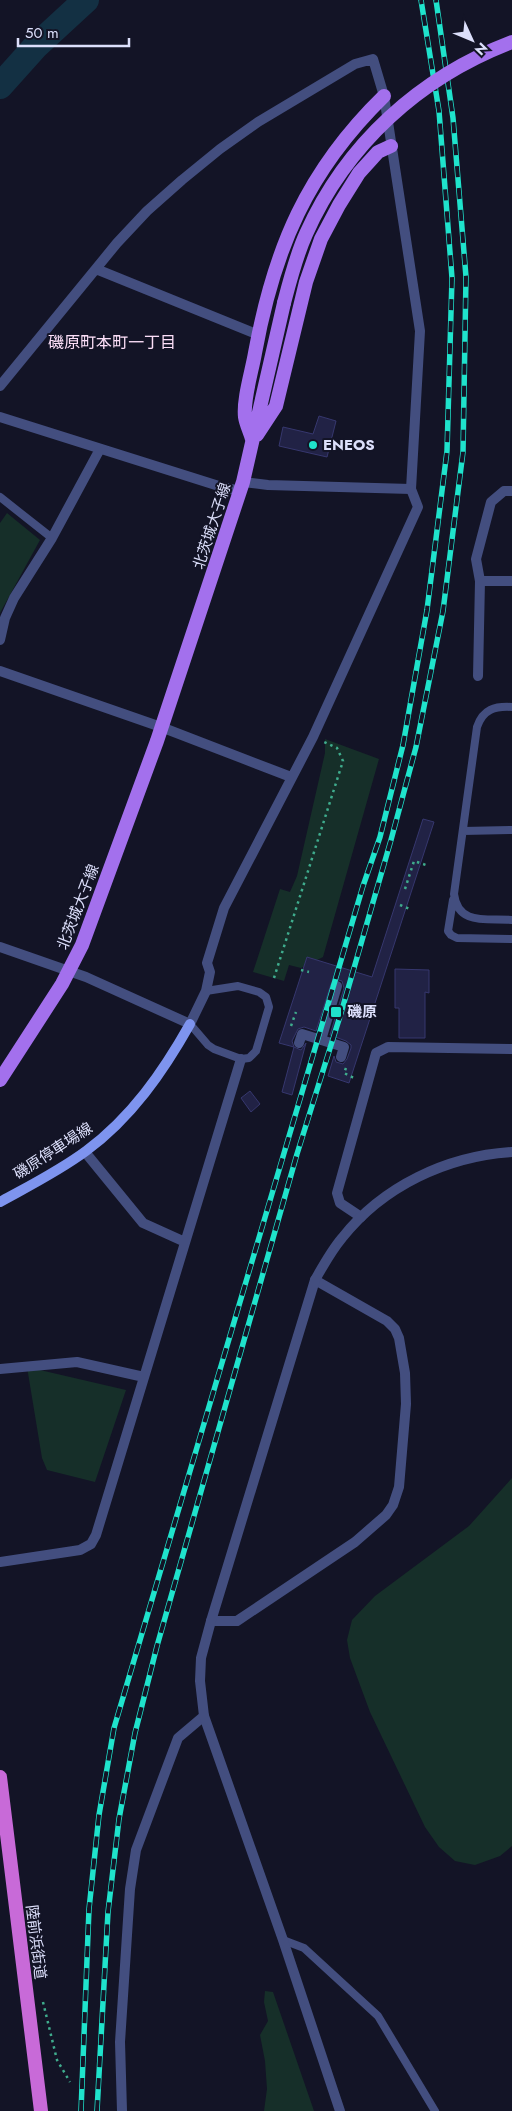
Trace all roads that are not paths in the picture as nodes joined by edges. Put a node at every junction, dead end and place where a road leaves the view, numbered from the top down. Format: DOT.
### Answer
graph roads {
  1 [pos="512,42"];
  2 [pos="384,96"];
  3 [pos="391,146"];
  4 [pos="96,269"];
  5 [pos="259,335"];
  6 [pos="0,386"];
  7 [pos="0,417"];
  8 [pos="253,442"];
  9 [pos="100,449"];
  10 [pos="242,487"];
  11 [pos="411,490"];
  12 [pos="512,491"];
  13 [pos="0,496"];
  14 [pos="52,538"];
  15 [pos="480,581"];
  16 [pos="512,581"];
  17 [pos="0,640"];
  18 [pos="0,670"];
  19 [pos="478,676"];
  20 [pos="512,707"];
  21 [pos="162,727"];
  22 [pos="291,777"];
  23 [pos="512,830"];
  24 [pos="463,832"];
  25 [pos="454,894"];
  26 [pos="512,920"];
  27 [pos="512,939"];
  28 [pos="0,947"];
  29 [pos="70,971"];
  30 [pos="337,986"];
  31 [pos="206,991"];
  32 [pos="190,1024"];
  33 [pos="321,1040"];
  34 [pos="302,1041"];
  35 [pos="512,1049"];
  36 [pos="340,1053"];
  37 [pos="241,1059"];
  38 [pos="0,1080"];
  39 [pos="84,1152"];
  40 [pos="512,1152"];
  41 [pos="0,1202"];
  42 [pos="361,1217"];
  43 [pos="185,1242"];
  44 [pos="315,1280"];
  45 [pos="0,1369"];
  46 [pos="144,1377"];
  47 [pos="0,1562"];
  48 [pos="211,1621"];
  49 [pos="204,1716"];
  50 [pos="0,1777"];
  51 [pos="283,1940"];
  52 [pos="41,2111"];
  53 [pos="122,2111"];
  54 [pos="340,2111"];
  55 [pos="435,2111"];
  1 -- 8 [label="main road, 北茨城大子線, bridge"];
  2 -- 3 [label="street"];
  2 -- 4 [label="street"];
  2 -- 5 [label="main road"];
  3 -- 8 [label="main road"];
  3 -- 11 [label="street"];
  4 -- 5 [label="street"];
  4 -- 6 [label="street"];
  5 -- 8 [label="main road"];
  7 -- 9 [label="street"];
  8 -- 10 [label="main road, 北茨城大子線"];
  9 -- 10 [label="street"];
  9 -- 14 [label="street"];
  10 -- 11 [label="street"];
  10 -- 21 [label="main road, 北茨城大子線"];
  11 -- 22 [label="street"];
  12 -- 15 [label="street"];
  13 -- 14 [label="lane"];
  14 -- 17 [label="street"];
  15 -- 16 [label="street"];
  15 -- 19 [label="street"];
  18 -- 21 [label="street"];
  20 -- 24 [label="lane"];
  21 -- 22 [label="street"];
  21 -- 29 [label="main road, 北茨城大子線"];
  22 -- 31 [label="street"];
  23 -- 24 [label="lane"];
  24 -- 25 [label="lane"];
  25 -- 26 [label="lane"];
  25 -- 27 [label="lane"];
  28 -- 29 [label="street"];
  29 -- 32 [label="street"];
  29 -- 38 [label="main road, 北茨城大子線"];
  30 -- 33 [label="street"];
  31 -- 32 [label="street"];
  31 -- 37 [label="lane"];
  32 -- 37 [label="lane"];
  32 -- 39 [label="main road, 磯原停車場線"];
  33 -- 34 [label="street"];
  33 -- 36 [label="street"];
  35 -- 42 [label="street"];
  37 -- 43 [label="street"];
  39 -- 41 [label="main road, 磯原停車場線"];
  39 -- 43 [label="street"];
  40 -- 42 [label="street"];
  42 -- 44 [label="street"];
  43 -- 46 [label="street"];
  44 -- 48 [label="street"];
  44 -- 48 [label="street"];
  45 -- 46 [label="street"];
  46 -- 47 [label="street"];
  48 -- 49 [label="street"];
  49 -- 51 [label="street"];
  49 -- 53 [label="street"];
  50 -- 52 [label="highway, 陸前浜街道"];
  51 -- 54 [label="street"];
  51 -- 55 [label="lane"];
}
